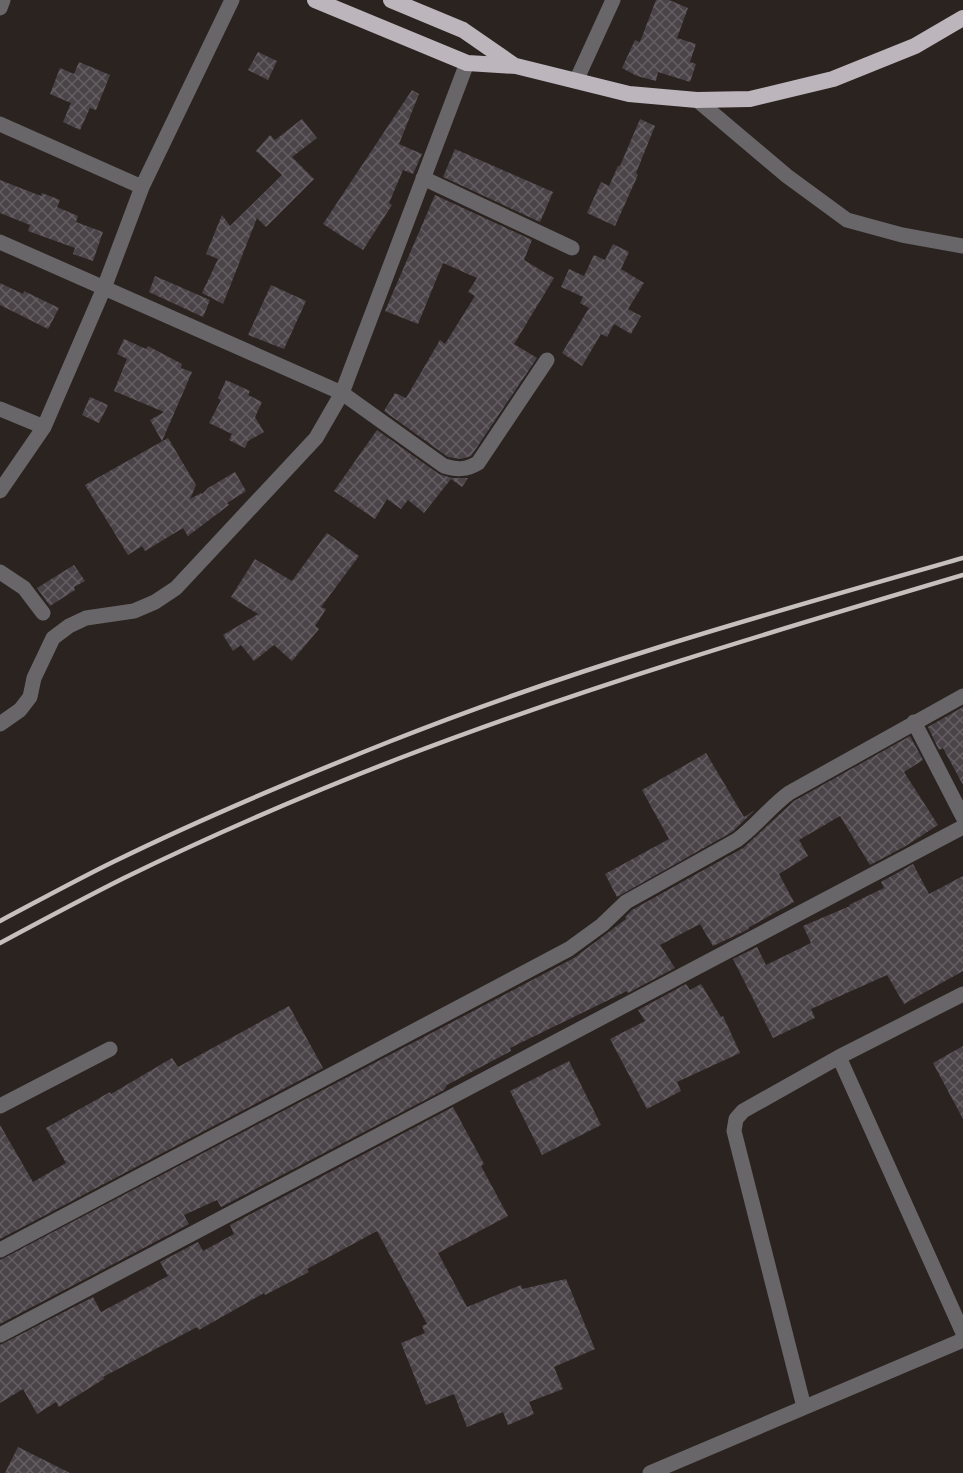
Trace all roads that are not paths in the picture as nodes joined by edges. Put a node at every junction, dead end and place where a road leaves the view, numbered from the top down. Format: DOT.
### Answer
graph roads {
  1 [pos="3,0"];
  2 [pos="232,0"];
  3 [pos="315,0"];
  4 [pos="394,0"];
  5 [pos="613,0"];
  6 [pos="0,8"];
  7 [pos="963,18"];
  8 [pos="467,63"];
  9 [pos="516,66"];
  10 [pos="576,81"];
  11 [pos="697,100"];
  12 [pos="0,124"];
  13 [pos="423,178"];
  14 [pos="142,187"];
  15 [pos="0,242"];
  16 [pos="963,246"];
  17 [pos="572,248"];
  18 [pos="104,288"];
  19 [pos="547,360"];
  20 [pos="342,393"];
  21 [pos="0,409"];
  22 [pos="44,427"];
  23 [pos="0,491"];
  24 [pos="0,572"];
  25 [pos="43,613"];
  26 [pos="963,696"];
  27 [pos="914,722"];
  28 [pos="0,724"];
  29 [pos="963,817"];
  30 [pos="963,827"];
  31 [pos="963,994"];
  32 [pos="110,1048"];
  33 [pos="839,1057"];
  34 [pos="0,1106"];
  35 [pos="0,1250"];
  36 [pos="963,1333"];
  37 [pos="0,1335"];
  38 [pos="963,1340"];
  39 [pos="804,1407"];
  40 [pos="650,1473"];
  1 -- 6 [label="street"];
  2 -- 14 [label="street"];
  3 -- 8 [label="highway"];
  4 -- 9 [label="highway"];
  5 -- 10 [label="street"];
  7 -- 11 [label="highway"];
  8 -- 9 [label="highway"];
  8 -- 13 [label="street"];
  9 -- 10 [label="highway"];
  10 -- 11 [label="highway"];
  11 -- 16 [label="street"];
  12 -- 14 [label="street"];
  13 -- 17 [label="street"];
  13 -- 20 [label="street"];
  14 -- 18 [label="street"];
  15 -- 18 [label="street"];
  18 -- 20 [label="street"];
  18 -- 22 [label="street"];
  19 -- 20 [label="street"];
  20 -- 28 [label="street"];
  21 -- 22 [label="street"];
  22 -- 23 [label="street"];
  24 -- 25 [label="street"];
  26 -- 27 [label="street"];
  27 -- 29 [label="street"];
  27 -- 35 [label="street"];
  30 -- 37 [label="street"];
  31 -- 33 [label="street"];
  32 -- 34 [label="street"];
  33 -- 36 [label="street"];
  33 -- 39 [label="street"];
  38 -- 39 [label="street"];
  39 -- 40 [label="street"];
}
